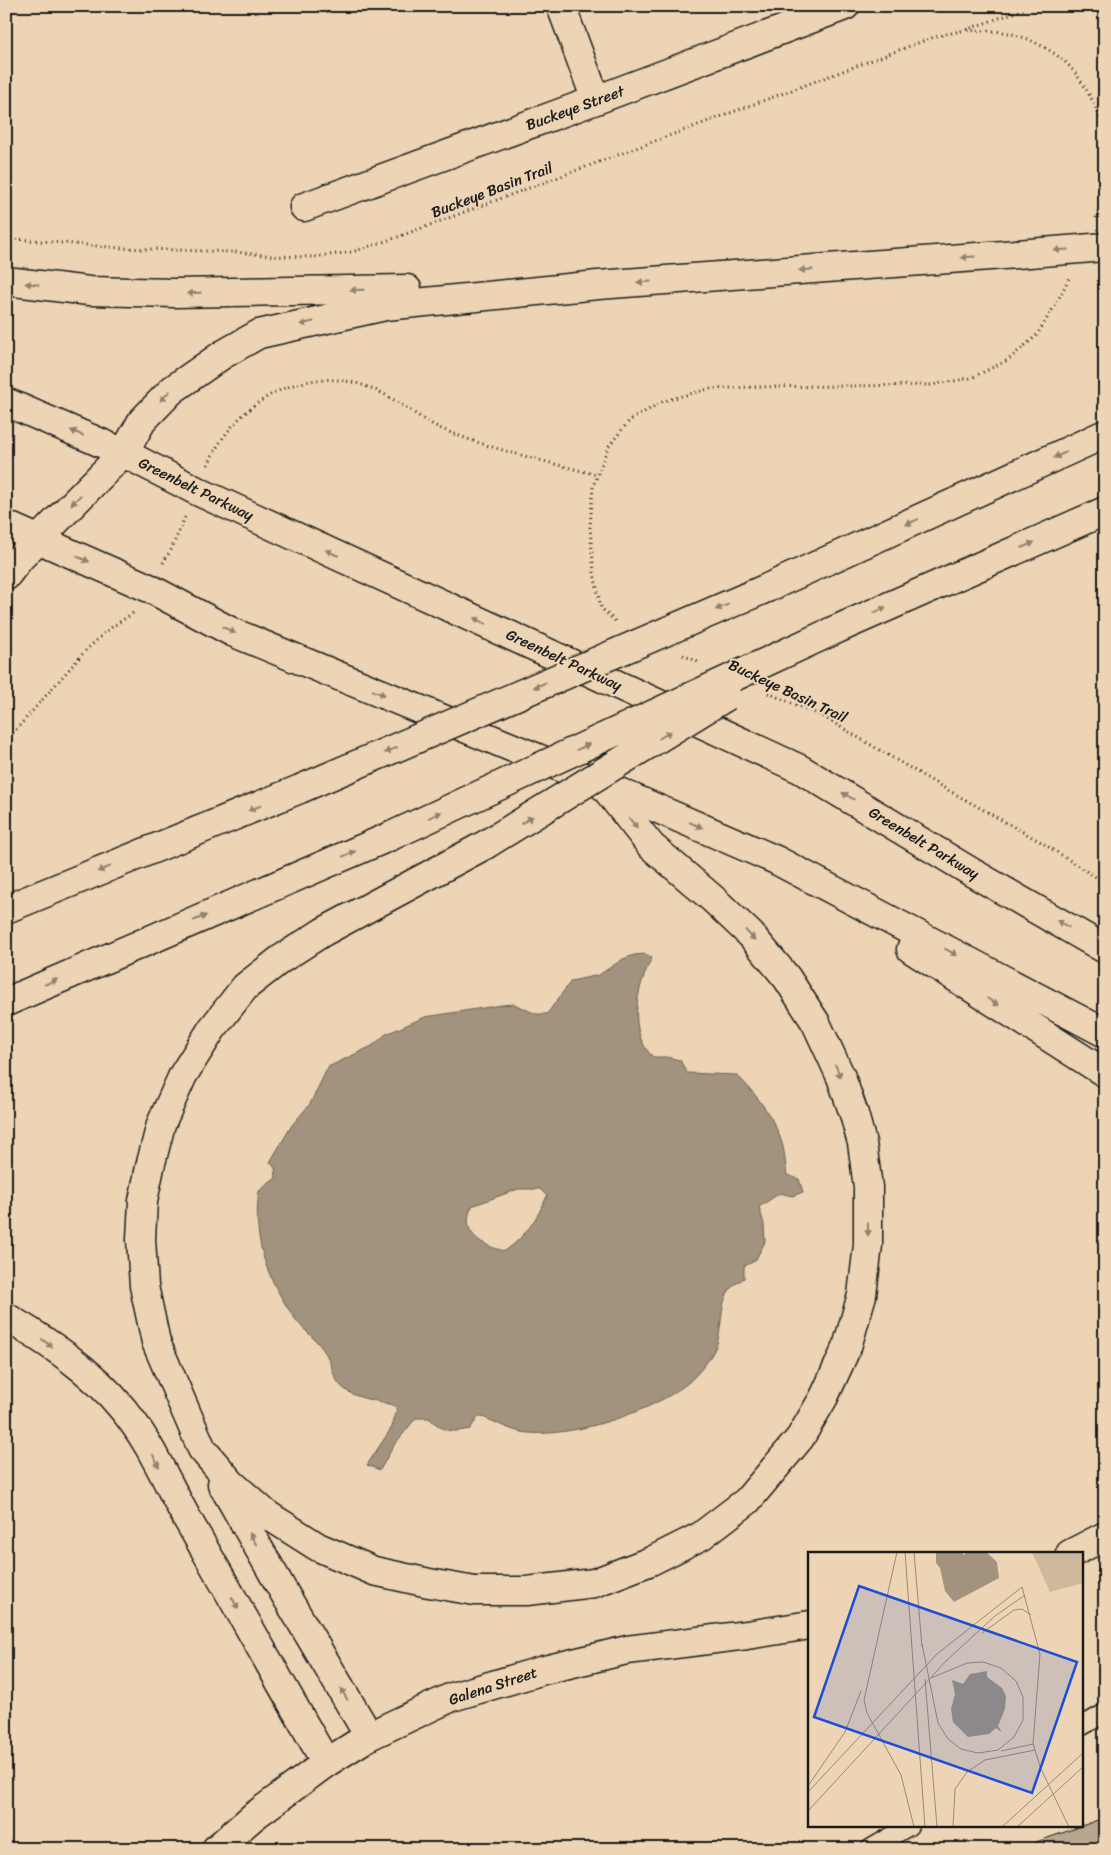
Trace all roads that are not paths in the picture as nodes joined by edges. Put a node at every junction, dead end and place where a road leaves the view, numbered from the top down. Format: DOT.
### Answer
graph roads {
  1 [pos="561,6"];
  2 [pos="845,6"];
  3 [pos="596,100"];
  4 [pos="304,207"];
  5 [pos="1099,236"];
  6 [pos="6,281"];
  7 [pos="598,285"];
  8 [pos="6,402"];
  9 [pos="1105,434"];
  10 [pos="122,452"];
  11 [pos="1105,511"];
  12 [pos="6,526"];
  13 [pos="38,540"];
  14 [pos="6,576"];
  15 [pos="835,630"];
  16 [pos="603,785"];
  17 [pos="776,860"];
  18 [pos="6,909"];
  19 [pos="1105,948"];
  20 [pos="6,1002"];
  21 [pos="1105,1034"];
  22 [pos="1105,1073"];
  23 [pos="6,1317"];
  24 [pos="202,1449"];
  25 [pos="1105,1536"];
  26 [pos="1074,1552"];
  27 [pos="808,1625"];
  28 [pos="1105,1713"];
  29 [pos="1084,1725"];
  30 [pos="369,1736"];
  31 [pos="326,1763"];
  32 [pos="906,1828"];
  33 [pos="216,1849"];
  34 [pos="870,1849"];
  1 -- 3 [label="main road"];
  2 -- 3 [label="main road, Buckeye Street"];
  3 -- 4 [label="main road, Buckeye Street"];
  5 -- 7 [label="main road, one-way, bridge"];
  7 -- 6 [label="main road, one-way"];
  7 -- 10 [label="main road, one-way"];
  10 -- 8 [label="main road, Greenbelt Parkway, one-way"];
  9 -- 18 [label="main road, one-way, bridge"];
  10 -- 13 [label="main road, one-way"];
  19 -- 10 [label="main road, Greenbelt Parkway, one-way"];
  15 -- 11 [label="main road, one-way"];
  12 -- 13 [label="main road"];
  13 -- 14 [label="main road"];
  13 -- 16 [label="main road, one-way"];
  20 -- 15 [label="main road, one-way, bridge"];
  24 -- 15 [label="main road, one-way, bridge"];
  16 -- 17 [label="main road, one-way"];
  16 -- 24 [label="main road, one-way"];
  17 -- 21 [label="main road, one-way"];
  17 -- 22 [label="main road, one-way"];
  23 -- 31 [label="main road, one-way"];
  30 -- 24 [label="main road, one-way"];
  25 -- 26 [label="main road"];
  27 -- 30 [label="main road, Galena Street"];
  28 -- 29 [label="lane"];
  30 -- 31 [label="main road, Galena Street"];
  31 -- 33 [label="main road, Galena Street"];
  32 -- 34 [label="lane"];
}
